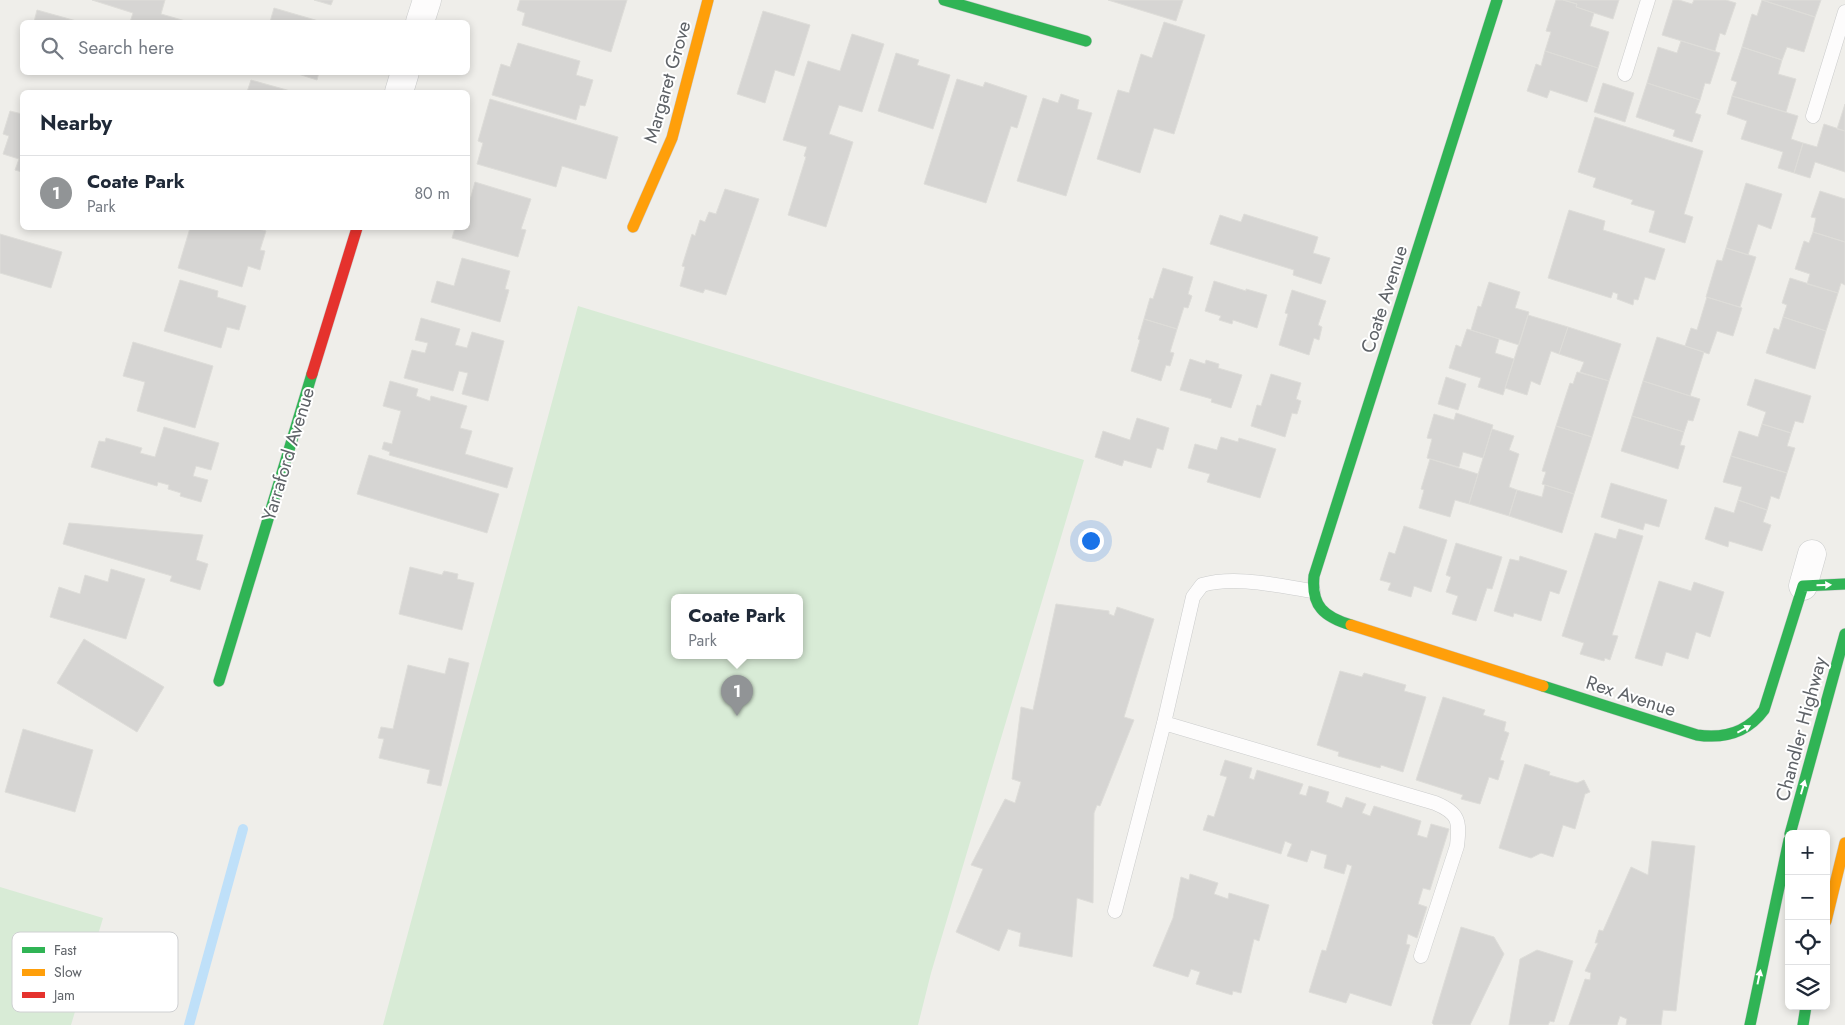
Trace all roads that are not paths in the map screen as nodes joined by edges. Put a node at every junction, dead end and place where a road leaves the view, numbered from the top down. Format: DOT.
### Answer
graph roads {
  1 [pos="427,0"];
  2 [pos="708,0"];
  3 [pos="944,0"];
  4 [pos="1496,0"];
  5 [pos="1648,0"];
  6 [pos="1001,7"];
  7 [pos="1845,12"];
  8 [pos="421,20"];
  9 [pos="1086,41"];
  10 [pos="1625,74"];
  11 [pos="404,75"];
  12 [pos="400,90"];
  13 [pos="1813,116"];
  14 [pos="633,227"];
  15 [pos="356,230"];
  16 [pos="1812,554"];
  17 [pos="1845,584"];
  18 [pos="1803,586"];
  19 [pos="1313,591"];
  20 [pos="1319,608"];
  21 [pos="1845,634"];
  22 [pos="219,681"];
  23 [pos="1164,723"];
  24 [pos="1791,830"];
  25 [pos="1845,843"];
  26 [pos="1785,859"];
  27 [pos="1115,911"];
  28 [pos="1826,920"];
  29 [pos="1421,956"];
  30 [pos="1805,1010"];
  31 [pos="1750,1025"];
  32 [pos="1803,1025"];
  1 -- 8 [label="street"];
  2 -- 14 [label="street, Margaret Grove"];
  3 -- 6 [label="street"];
  4 -- 19 [label="street, Coate Avenue"];
  5 -- 10 [label="lane"];
  6 -- 9 [label="street"];
  7 -- 13 [label="lane"];
  11 -- 12 [label="street"];
  15 -- 22 [label="street, Yarraford Avenue"];
  16 -- 18 [label="street"];
  18 -- 17 [label="street, one-way"];
  20 -- 18 [label="street, Rex Avenue, one-way"];
  19 -- 20 [label="street, Coate Avenue"];
  19 -- 23 [label="lane"];
  24 -- 21 [label="street, Chandler Highway, one-way"];
  23 -- 27 [label="lane"];
  23 -- 29 [label="lane"];
  25 -- 28 [label="street"];
  31 -- 26 [label="street, one-way"];
  30 -- 32 [label="street"];
}
